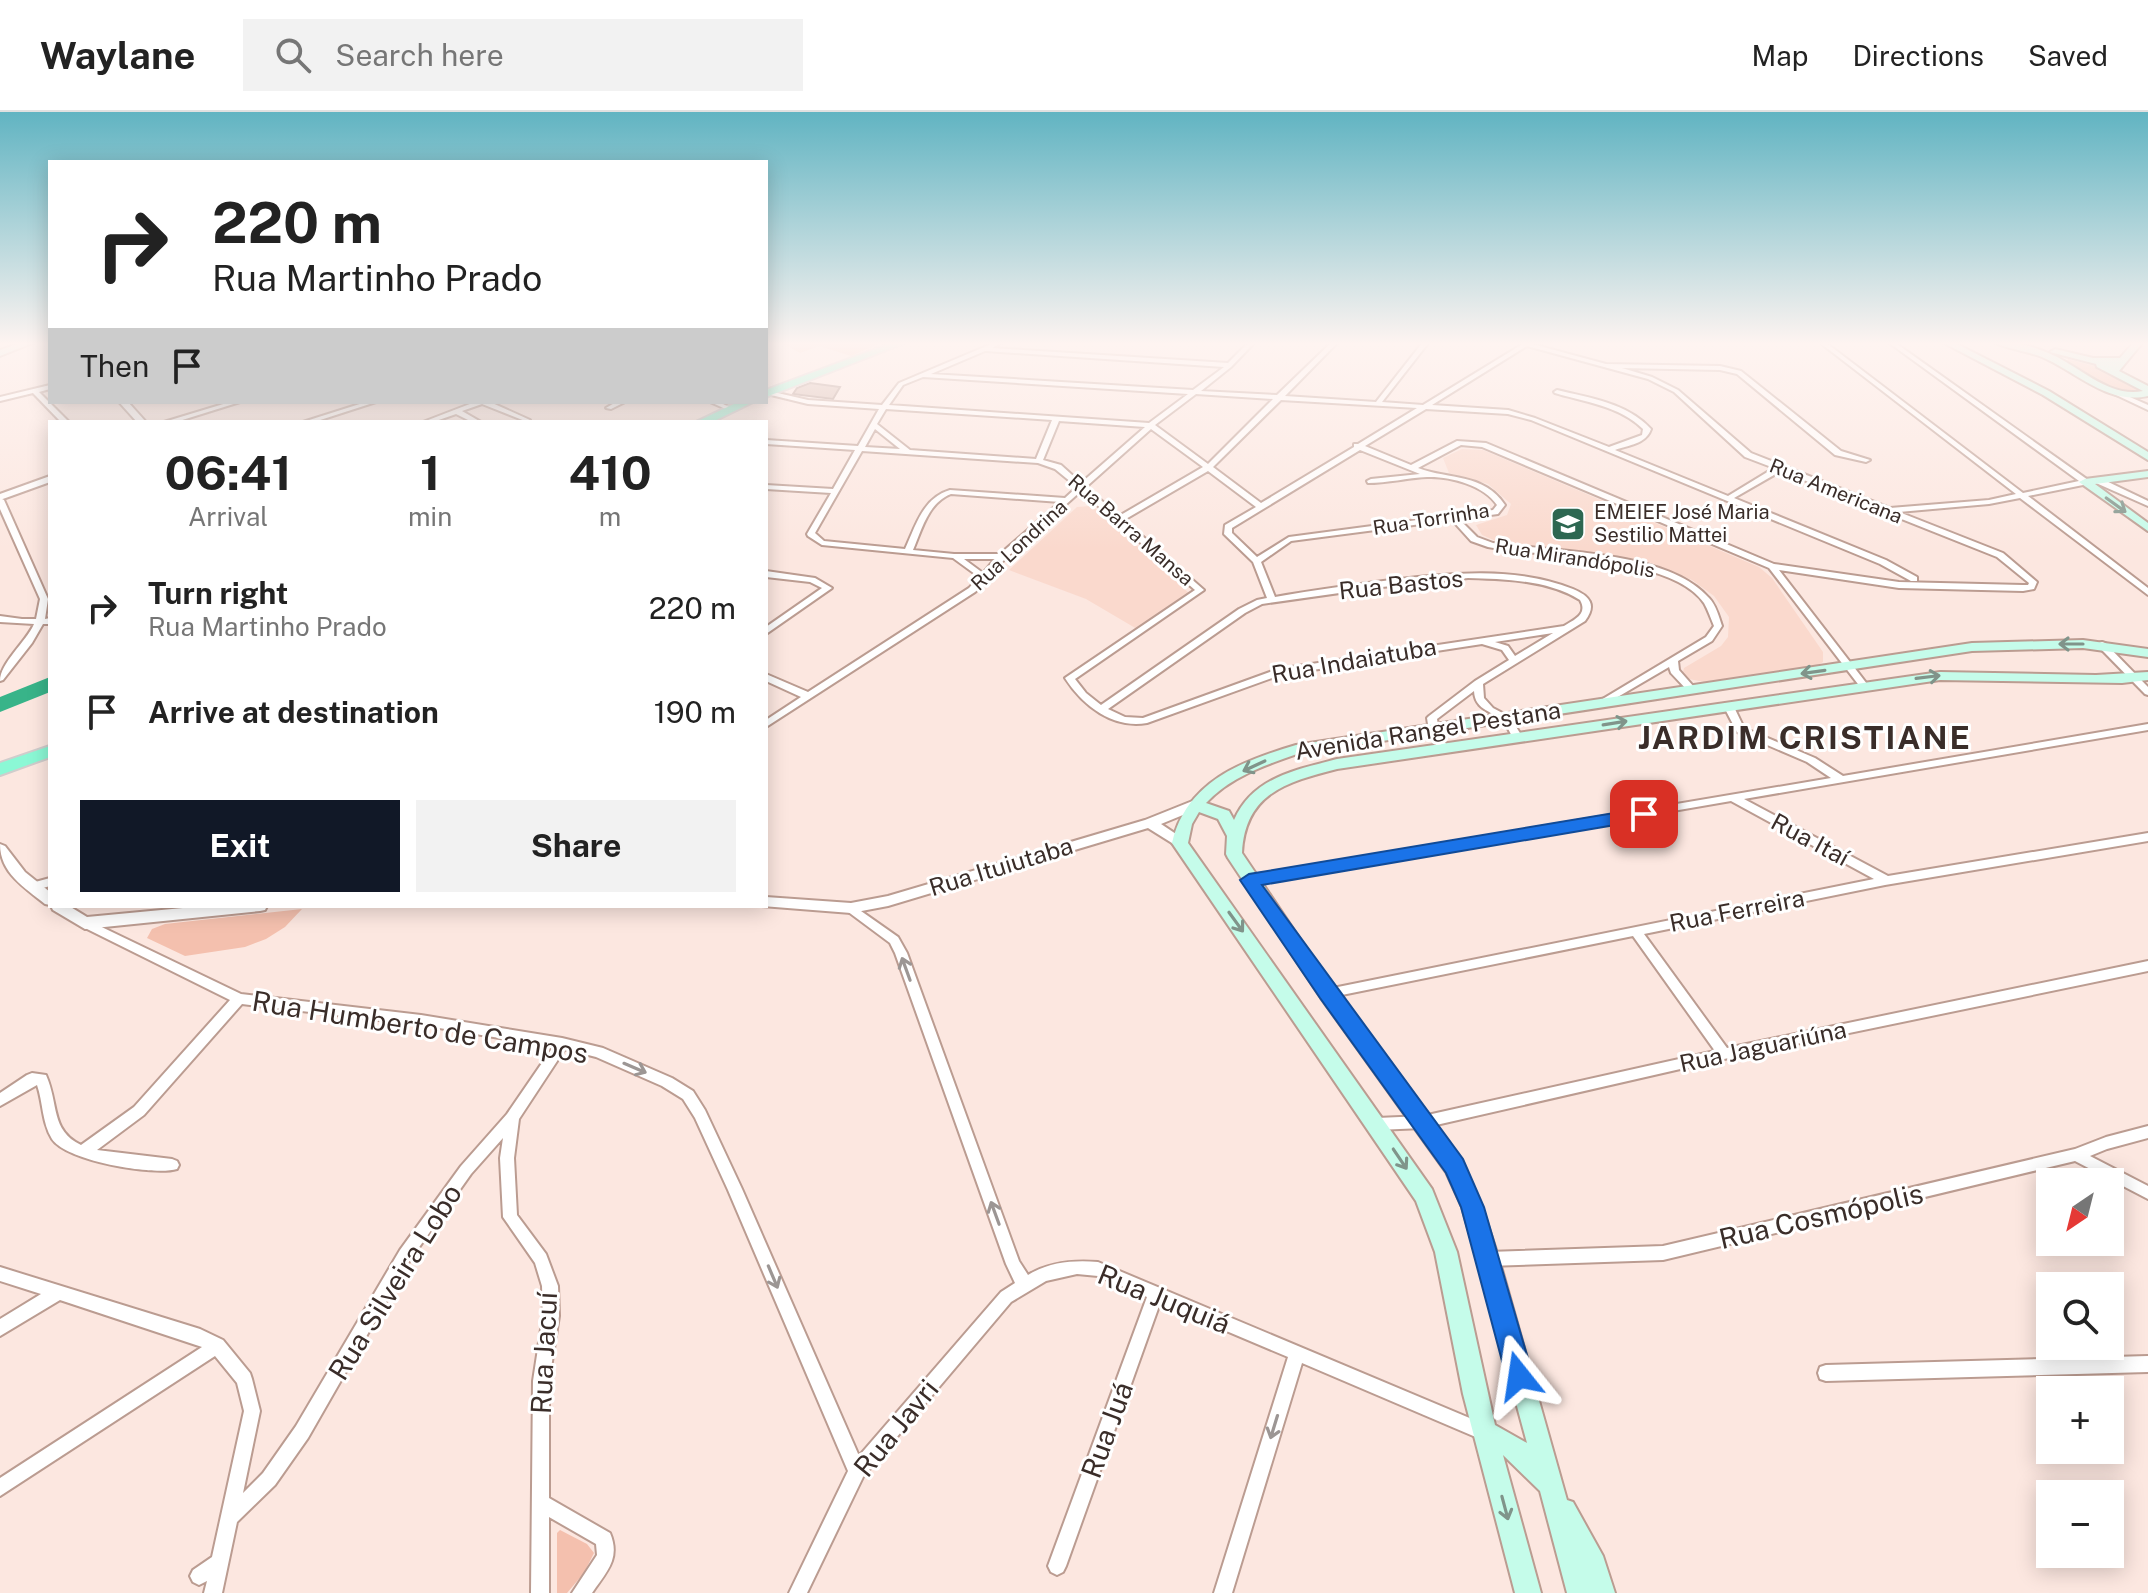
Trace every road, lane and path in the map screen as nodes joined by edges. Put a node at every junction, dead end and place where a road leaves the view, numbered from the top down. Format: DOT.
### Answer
graph roads {
  1 [pos="206,411"];
  2 [pos="343,411"];
  3 [pos="456,411"];
  4 [pos="505,411"];
  5 [pos="725,411"];
  6 [pos="881,411"];
  7 [pos="932,411"];
  8 [pos="1168,411"];
  9 [pos="1267,411"];
  10 [pos="1414,411"];
  11 [pos="1483,411"];
  12 [pos="1622,411"];
  13 [pos="1697,411"];
  14 [pos="1787,411"];
  15 [pos="1911,411"];
  16 [pos="1987,411"];
  17 [pos="2075,411"];
  18 [pos="1056,419"];
  19 [pos="175,420"];
  20 [pos="314,420"];
  21 [pos="432,420"];
  22 [pos="473,420"];
  23 [pos="527,420"];
  24 [pos="706,420"];
  25 [pos="874,425"];
  26 [pos="1151,425"];
  27 [pos="768,442"];
  28 [pos="1357,446"];
  29 [pos="862,448"];
  30 [pos="1608,450"];
  31 [pos="908,451"];
  32 [pos="2148,457"];
  33 [pos="1866,460"];
  34 [pos="1039,461"];
  35 [pos="1209,467"];
  36 [pos="1412,468"];
  37 [pos="1778,469"];
  38 [pos="2148,474"];
  39 [pos="1431,475"];
  40 [pos="48,480"];
  41 [pos="1371,481"];
  42 [pos="2099,481"];
  43 [pos="2085,482"];
  44 [pos="1082,486"];
  45 [pos="768,487"];
  46 [pos="836,491"];
  47 [pos="2021,496"];
  48 [pos="0,499"];
  49 [pos="1728,499"];
  50 [pos="1067,500"];
  51 [pos="2148,504"];
  52 [pos="1260,506"];
  53 [pos="1885,511"];
  54 [pos="1121,518"];
  55 [pos="1454,518"];
  56 [pos="2148,528"];
  57 [pos="909,550"];
  58 [pos="1857,552"];
  59 [pos="954,556"];
  60 [pos="1002,557"];
  61 [pos="1257,561"];
  62 [pos="1772,566"];
  63 [pos="768,574"];
  64 [pos="1836,574"];
  65 [pos="1889,577"];
  66 [pos="985,578"];
  67 [pos="1914,579"];
  68 [pos="1950,587"];
  69 [pos="2148,592"];
  70 [pos="1272,600"];
  71 [pos="0,619"];
  72 [pos="45,622"];
  73 [pos="1569,628"];
  74 [pos="768,630"];
  75 [pos="1510,637"];
  76 [pos="1481,640"];
  77 [pos="2102,645"];
  78 [pos="1531,651"];
  79 [pos="2148,653"];
  80 [pos="1514,661"];
  81 [pos="1673,661"];
  82 [pos="1850,667"];
  83 [pos="0,678"];
  84 [pos="768,678"];
  85 [pos="2140,678"];
  86 [pos="1478,683"];
  87 [pos="1864,686"];
  88 [pos="1691,689"];
  89 [pos="2148,692"];
  90 [pos="808,696"];
  91 [pos="1601,703"];
  92 [pos="1729,707"];
  93 [pos="1102,709"];
  94 [pos="1507,719"];
  95 [pos="768,723"];
  96 [pos="2148,727"];
  97 [pos="1433,729"];
  98 [pos="1518,738"];
  99 [pos="1445,749"];
  100 [pos="48,752"];
  101 [pos="0,769"];
  102 [pos="1842,780"];
  103 [pos="1735,799"];
  104 [pos="1195,805"];
  105 [pos="1150,823"];
  106 [pos="1235,836"];
  107 [pos="2147,838"];
  108 [pos="1180,843"];
  109 [pos="0,849"];
  110 [pos="1249,880"];
  111 [pos="1885,881"];
  112 [pos="48,883"];
  113 [pos="32,887"];
  114 [pos="48,899"];
  115 [pos="768,902"];
  116 [pos="61,908"];
  117 [pos="239,908"];
  118 [pos="851,908"];
  119 [pos="85,923"];
  120 [pos="1636,931"];
  121 [pos="2148,966"];
  122 [pos="1327,993"];
  123 [pos="239,999"];
  124 [pos="562,1043"];
  125 [pos="1724,1054"];
  126 [pos="0,1100"];
  127 [pos="512,1118"];
  128 [pos="1423,1122"];
  129 [pos="1377,1124"];
  130 [pos="2148,1132"];
  131 [pos="83,1152"];
  132 [pos="2076,1155"];
  133 [pos="172,1165"];
  134 [pos="2148,1193"];
  135 [pos="1488,1259"];
  136 [pos="0,1274"];
  137 [pos="1025,1285"];
  138 [pos="59,1292"];
  139 [pos="1156,1294"];
  140 [pos="0,1328"];
  141 [pos="217,1346"];
  142 [pos="1297,1353"];
  143 [pos="2148,1364"];
  144 [pos="1826,1373"];
  145 [pos="1485,1433"];
  146 [pos="857,1471"];
  147 [pos="0,1488"];
  148 [pos="1551,1488"];
  149 [pos="541,1503"];
  150 [pos="228,1519"];
  151 [pos="218,1563"];
  152 [pos="1057,1566"];
  153 [pos="199,1576"];
  154 [pos="213,1593"];
  155 [pos="540,1593"];
  156 [pos="581,1593"];
  157 [pos="798,1593"];
  158 [pos="1223,1593"];
  159 [pos="1528,1593"];
  160 [pos="1580,1593"];
  161 [pos="1602,1593"];
  1 -- 19 [label="street"];
  2 -- 20 [label="street"];
  3 -- 21 [label="street"];
  3 -- 22 [label="street"];
  4 -- 23 [label="street"];
  5 -- 24 [label="main road"];
  6 -- 25 [label="street"];
  7 -- 18 [label="street"];
  8 -- 26 [label="street, Rua Londrina"];
  9 -- 35 [label="street"];
  10 -- 28 [label="street"];
  11 -- 30 [label="street"];
  12 -- 30 [label="street"];
  13 -- 37 [label="street, Rua Americana"];
  14 -- 33 [label="street"];
  15 -- 47 [label="street"];
  16 -- 43 [label="street"];
  17 -- 32 [label="main road"];
  18 -- 26 [label="street"];
  18 -- 34 [label="street"];
  25 -- 29 [label="street"];
  25 -- 31 [label="street"];
  26 -- 35 [label="street"];
  26 -- 44 [label="street, Rua Londrina"];
  27 -- 29 [label="street, Rua Barra Mansa"];
  28 -- 36 [label="street, Rua Torrinha"];
  28 -- 52 [label="street"];
  29 -- 31 [label="street, Rua Barra Mansa"];
  29 -- 46 [label="street"];
  30 -- 49 [label="street"];
  31 -- 34 [label="street, Rua Barra Mansa"];
  34 -- 44 [label="street, Rua Barra Mansa"];
  35 -- 52 [label="street"];
  35 -- 54 [label="street"];
  36 -- 39 [label="street, Rua Torrinha"];
  36 -- 62 [label="street"];
  37 -- 49 [label="street"];
  37 -- 53 [label="street, Rua Americana"];
  38 -- 42 [label="main road"];
  39 -- 41 [label="street"];
  39 -- 55 [label="street, Rua Torrinha"];
  40 -- 48 [label="street"];
  42 -- 43 [label="main road"];
  42 -- 51 [label="street"];
  43 -- 47 [label="street"];
  43 -- 56 [label="main road, one-way"];
  44 -- 50 [label="street, Rua Londrina"];
  44 -- 54 [label="street, Rua Barra Mansa"];
  45 -- 46 [label="street"];
  46 -- 57 [label="street"];
  47 -- 53 [label="street"];
  47 -- 69 [label="street"];
  48 -- 72 [label="street"];
  49 -- 58 [label="street"];
  50 -- 57 [label="street"];
  50 -- 60 [label="street, Rua Londrina"];
  52 -- 61 [label="street"];
  53 -- 68 [label="street, Rua Americana"];
  54 -- 93 [label="street, Rua Barra Mansa"];
  55 -- 61 [label="street, Rua Torrinha"];
  55 -- 81 [label="street, Rua Mirandópolis"];
  57 -- 59 [label="street"];
  58 -- 65 [label="street"];
  58 -- 67 [label="street"];
  59 -- 60 [label="street"];
  59 -- 66 [label="street"];
  60 -- 66 [label="street, Rua Londrina"];
  61 -- 70 [label="street"];
  62 -- 64 [label="street"];
  62 -- 82 [label="street"];
  63 -- 74 [label="street"];
  64 -- 65 [label="street"];
  64 -- 68 [label="street"];
  65 -- 67 [label="street"];
  66 -- 90 [label="street, Rua Londrina"];
  67 -- 68 [label="street"];
  70 -- 73 [label="street, Rua Bastos"];
  70 -- 93 [label="street, Rua Bastos"];
  71 -- 72 [label="street"];
  72 -- 83 [label="street"];
  73 -- 75 [label="street, Rua Indaiatuba"];
  73 -- 78 [label="street"];
  75 -- 76 [label="street, Rua Indaiatuba"];
  75 -- 78 [label="street"];
  76 -- 80 [label="street"];
  76 -- 93 [label="street, Rua Indaiatuba"];
  77 -- 79 [label="main road, Avenida Rangel Pestana"];
  77 -- 82 [label="main road, Avenida Rangel Pestana, one-way"];
  77 -- 85 [label="street"];
  78 -- 80 [label="street"];
  80 -- 86 [label="street"];
  81 -- 88 [label="street"];
  81 -- 91 [label="street, Rua Mirandópolis"];
  82 -- 87 [label="street"];
  82 -- 88 [label="main road, Avenida Rangel Pestana, one-way"];
  84 -- 90 [label="street"];
  87 -- 85 [label="main road, Avenida Rangel Pestana, one-way"];
  85 -- 89 [label="street"];
  86 -- 94 [label="street"];
  86 -- 97 [label="street"];
  87 -- 92 [label="main road, Avenida Rangel Pestana"];
  88 -- 91 [label="main road, Avenida Rangel Pestana"];
  90 -- 95 [label="street, Rua Londrina"];
  91 -- 94 [label="main road, Avenida Rangel Pestana"];
  98 -- 92 [label="main road, Avenida Rangel Pestana, one-way"];
  92 -- 102 [label="street"];
  94 -- 97 [label="main road, Avenida Rangel Pestana"];
  94 -- 98 [label="street"];
  96 -- 102 [label="street"];
  97 -- 99 [label="street"];
  97 -- 104 [label="main road, Avenida Rangel Pestana, one-way"];
  98 -- 99 [label="main road, Avenida Rangel Pestana"];
  99 -- 106 [label="main road, Avenida Rangel Pestana"];
  100 -- 101 [label="main road"];
  102 -- 103 [label="street"];
  103 -- 110 [label="street"];
  103 -- 111 [label="street, Rua Itaí"];
  104 -- 105 [label="street, Rua Ituiutaba"];
  104 -- 106 [label="main road"];
  104 -- 108 [label="main road"];
  105 -- 108 [label="street"];
  105 -- 118 [label="street, Rua Ituiutaba"];
  106 -- 110 [label="main road"];
  107 -- 111 [label="street, Rua Ferreira"];
  108 -- 129 [label="main road, one-way"];
  109 -- 113 [label="street"];
  110 -- 122 [label="main road"];
  111 -- 120 [label="street, Rua Ferreira"];
  112 -- 113 [label="street"];
  113 -- 114 [label="street"];
  115 -- 118 [label="street"];
  116 -- 119 [label="street"];
  117 -- 119 [label="street"];
  137 -- 118 [label="street, one-way"];
  119 -- 123 [label="street, Rua Humberto de Campos"];
  120 -- 122 [label="street, Rua Ferreira"];
  120 -- 125 [label="street"];
  121 -- 125 [label="street, Rua Jaguariúna"];
  122 -- 128 [label="main road"];
  123 -- 124 [label="street, Rua Humberto de Campos"];
  123 -- 131 [label="street"];
  124 -- 127 [label="street, Rua Silveira Lobo"];
  124 -- 146 [label="street, Rua Humberto de Campos, one-way"];
  125 -- 128 [label="street, Rua Jaguariúna"];
  126 -- 131 [label="street"];
  127 -- 149 [label="street, Rua Jacuí"];
  127 -- 150 [label="street, Rua Silveira Lobo"];
  128 -- 129 [label="street, Rua Jaguariúna"];
  128 -- 135 [label="main road"];
  129 -- 145 [label="main road, one-way"];
  130 -- 132 [label="street, Rua Cosmópolis"];
  131 -- 133 [label="street"];
  132 -- 134 [label="street"];
  132 -- 135 [label="street, Rua Cosmópolis"];
  135 -- 148 [label="main road"];
  136 -- 138 [label="street"];
  137 -- 139 [label="street, Rua Juquiá"];
  137 -- 146 [label="street, Rua Javri"];
  138 -- 140 [label="street"];
  138 -- 141 [label="street"];
  139 -- 142 [label="street, Rua Juquiá"];
  139 -- 152 [label="street, Rua Juá"];
  141 -- 147 [label="street"];
  141 -- 150 [label="street"];
  142 -- 145 [label="street, Rua Juquiá"];
  142 -- 158 [label="street, one-way"];
  143 -- 144 [label="street"];
  145 -- 148 [label="main road"];
  145 -- 159 [label="main road, one-way"];
  146 -- 157 [label="street, Rua Javri"];
  148 -- 160 [label="main road"];
  148 -- 161 [label="main road"];
  149 -- 155 [label="street, Rua Jacuí"];
  149 -- 156 [label="street"];
  150 -- 151 [label="street"];
  151 -- 153 [label="street"];
  151 -- 154 [label="street"];
}
